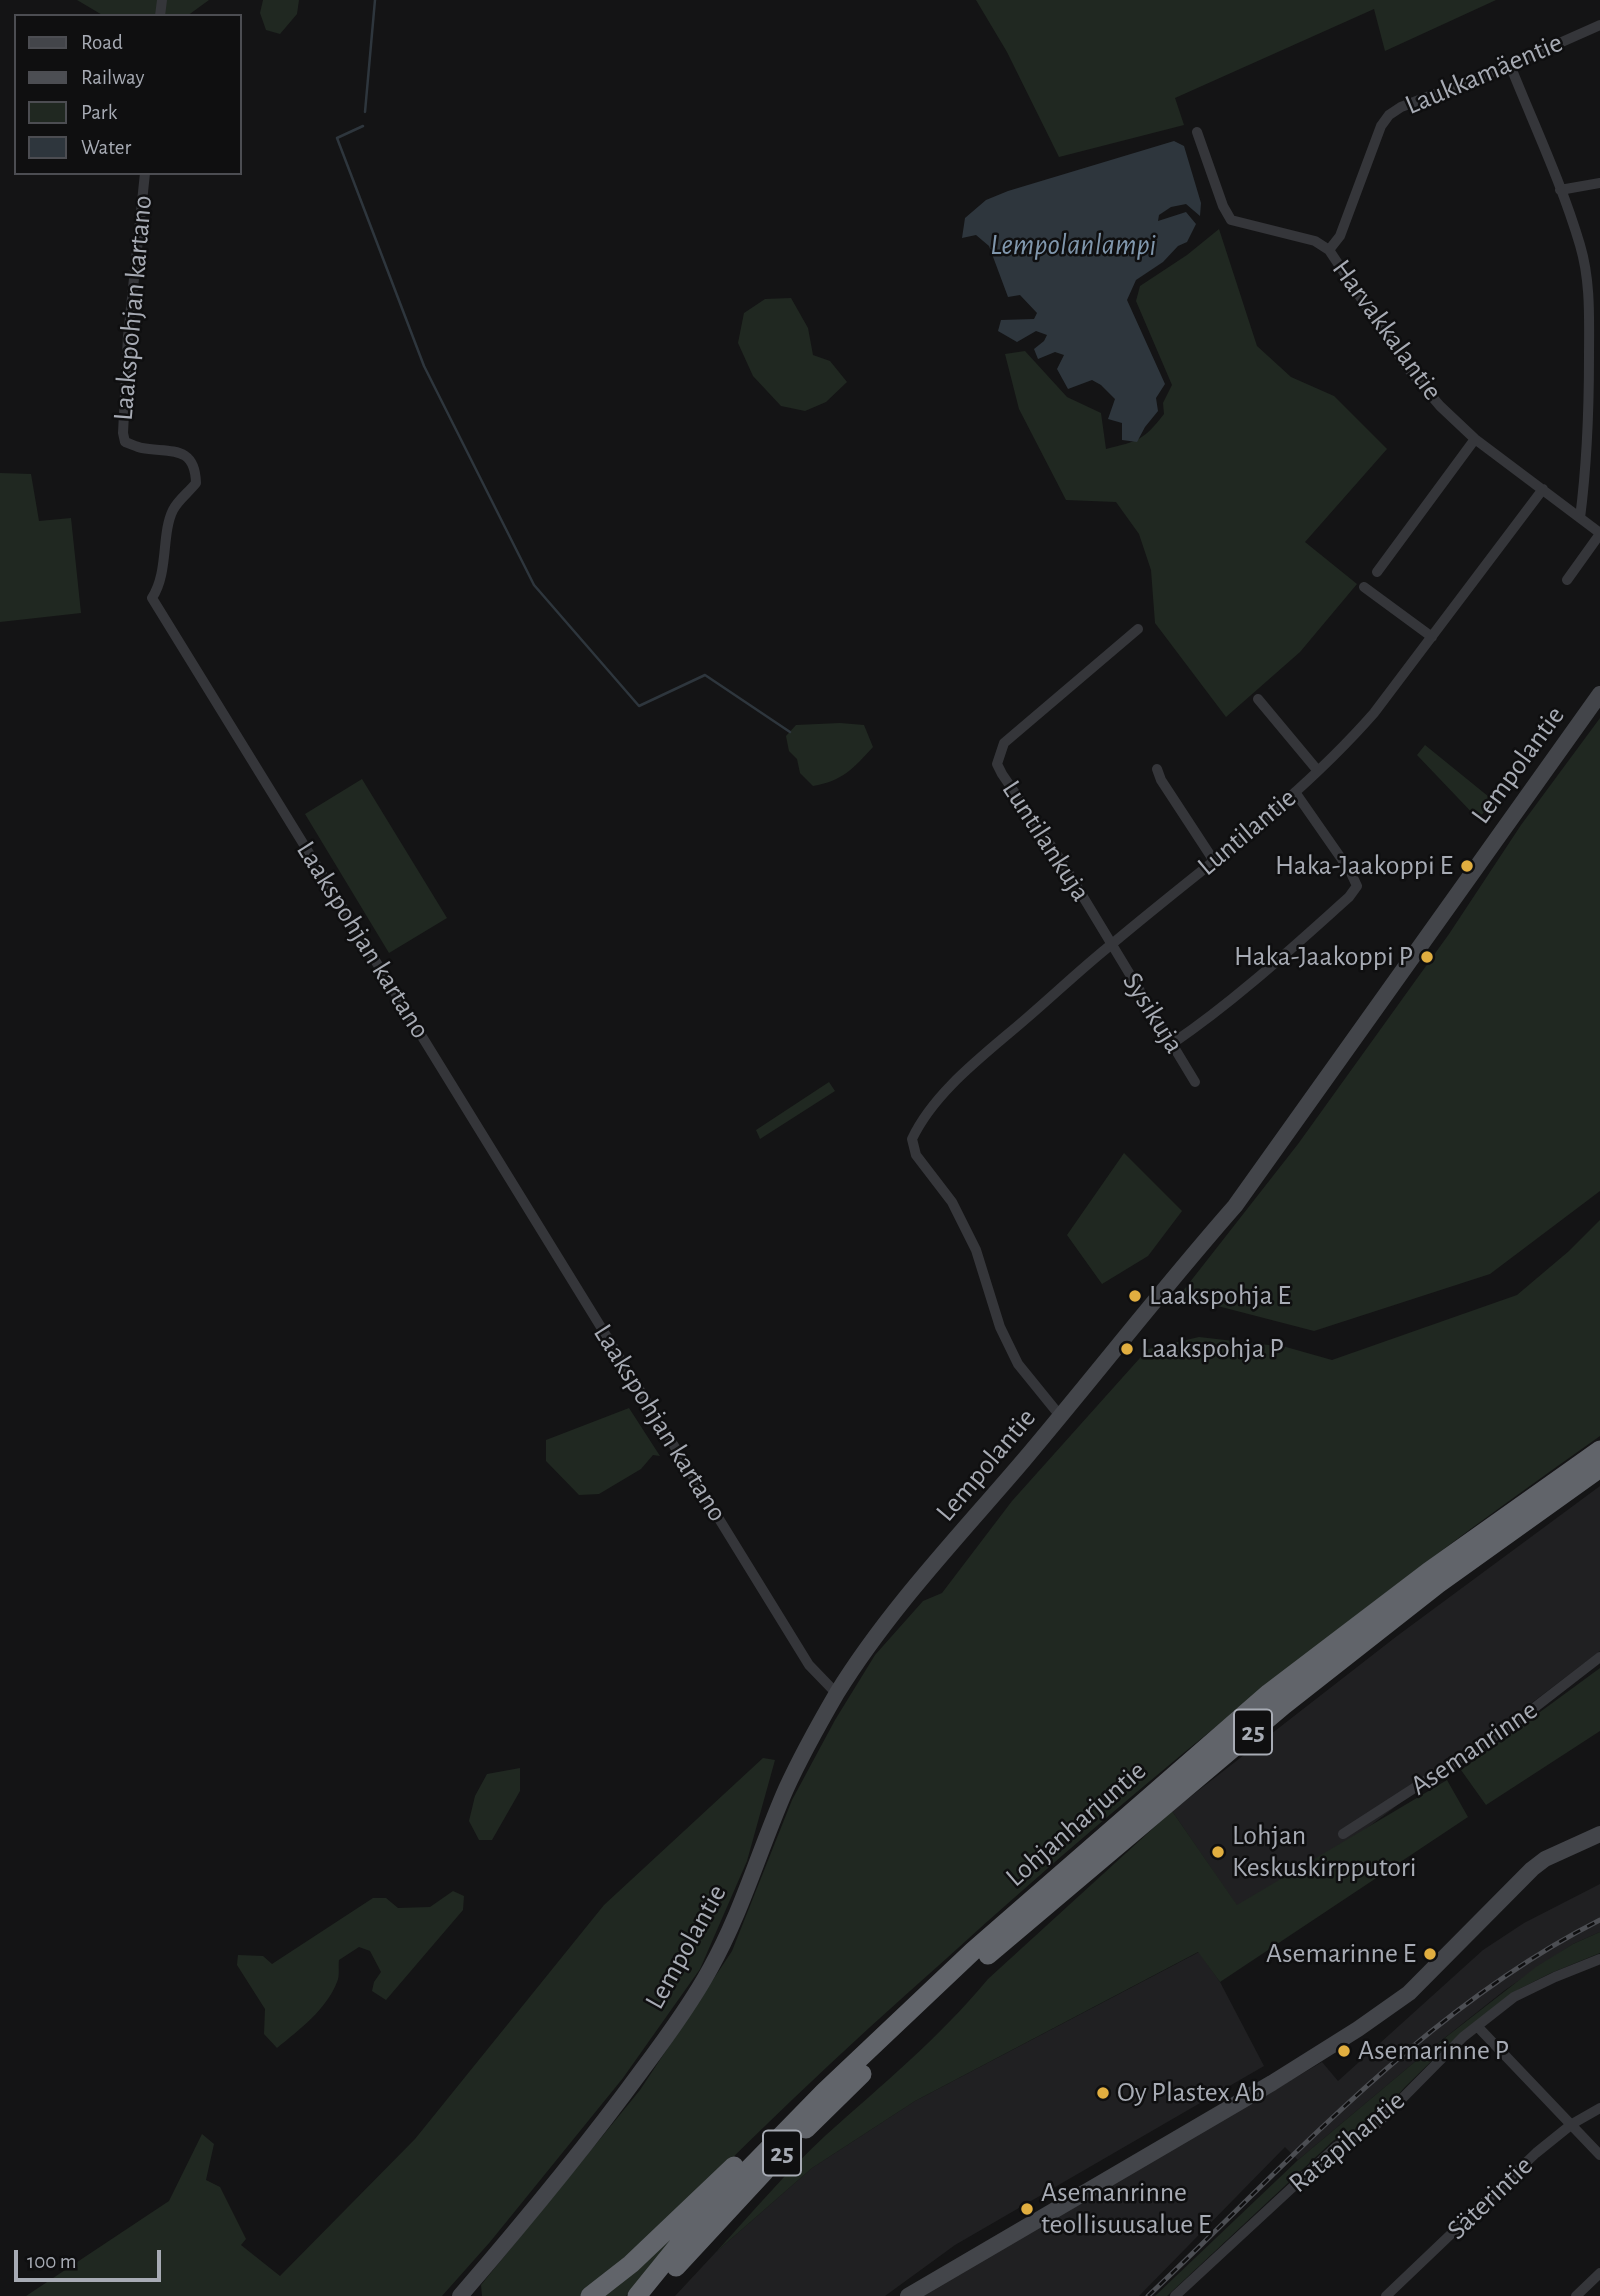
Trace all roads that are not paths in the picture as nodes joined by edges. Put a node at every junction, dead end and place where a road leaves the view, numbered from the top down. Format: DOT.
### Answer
graph roads {
  1 [pos="1600,25"];
  2 [pos="1510,65"];
  3 [pos="1197,132"];
  4 [pos="145,175"];
  5 [pos="1600,183"];
  6 [pos="1560,190"];
  7 [pos="1329,250"];
  8 [pos="1475,439"];
  9 [pos="1543,489"];
  10 [pos="1580,518"];
  11 [pos="1600,533"];
  12 [pos="1377,572"];
  13 [pos="1567,580"];
  14 [pos="1364,587"];
  15 [pos="1138,629"];
  16 [pos="1432,637"];
  17 [pos="1600,694"];
  18 [pos="1258,699"];
  19 [pos="1157,769"];
  20 [pos="1318,771"];
  21 [pos="1295,792"];
  22 [pos="1214,861"];
  23 [pos="1111,944"];
  24 [pos="1173,1043"];
  25 [pos="1195,1082"];
  26 [pos="1061,1417"];
  27 [pos="1600,1450"];
  28 [pos="1600,1468"];
  29 [pos="1600,1657"];
  30 [pos="837,1694"];
  31 [pos="1343,1834"];
  32 [pos="1600,1834"];
  33 [pos="1600,1959"];
  34 [pos="1477,2026"];
  35 [pos="824,2092"];
  36 [pos="1600,2108"];
  37 [pos="1572,2124"];
  38 [pos="1600,2155"];
  39 [pos="1600,2273"];
  40 [pos="460,2296"];
  41 [pos="590,2296"];
  42 [pos="637,2296"];
  43 [pos="650,2296"];
  44 [pos="908,2296"];
  45 [pos="1175,2296"];
  46 [pos="1386,2296"];
  47 [pos="1576,2296"];
  1 -- 2 [label="street, Laukkamäentie"];
  2 -- 6 [label="street"];
  2 -- 7 [label="street, Laukkamäentie"];
  3 -- 7 [label="street, Harvakkalantie"];
  4 -- 30 [label="street, Laakspohjan kartano"];
  5 -- 6 [label="street"];
  6 -- 10 [label="street"];
  7 -- 8 [label="street, Harvakkalantie"];
  8 -- 9 [label="street, Harvakkalantie"];
  8 -- 12 [label="street"];
  9 -- 10 [label="street, Harvakkalantie"];
  9 -- 16 [label="street, Luntilantie"];
  10 -- 11 [label="street, Harvakkalantie"];
  11 -- 13 [label="street"];
  14 -- 16 [label="street"];
  15 -- 23 [label="street, Luntilankuja"];
  16 -- 20 [label="street, Luntilantie"];
  17 -- 26 [label="street, Lempolantie"];
  18 -- 20 [label="street"];
  19 -- 22 [label="street"];
  20 -- 21 [label="street, Luntilantie"];
  21 -- 22 [label="street, Luntilantie"];
  21 -- 24 [label="street"];
  22 -- 23 [label="street, Luntilantie"];
  23 -- 24 [label="street, Sysikuja"];
  23 -- 26 [label="street, Luntilantie"];
  24 -- 25 [label="street, Sysikuja"];
  26 -- 30 [label="street, Lempolantie"];
  27 -- 35 [label="highway, Lohjanharjuntie / 25"];
  28 -- 43 [label="highway, Lohjanharjuntie / 25"];
  29 -- 31 [label="street, Asemanrinne"];
  30 -- 40 [label="street, Lempolantie"];
  32 -- 44 [label="street"];
  33 -- 34 [label="street, Ratapihantie"];
  34 -- 37 [label="street"];
  34 -- 45 [label="street, Ratapihantie"];
  35 -- 41 [label="highway"];
  35 -- 42 [label="highway, Lohjanharjuntie / 25"];
  36 -- 37 [label="street, Säterintie"];
  37 -- 38 [label="street"];
  37 -- 46 [label="street, Säterintie"];
  39 -- 47 [label="street"];
}
